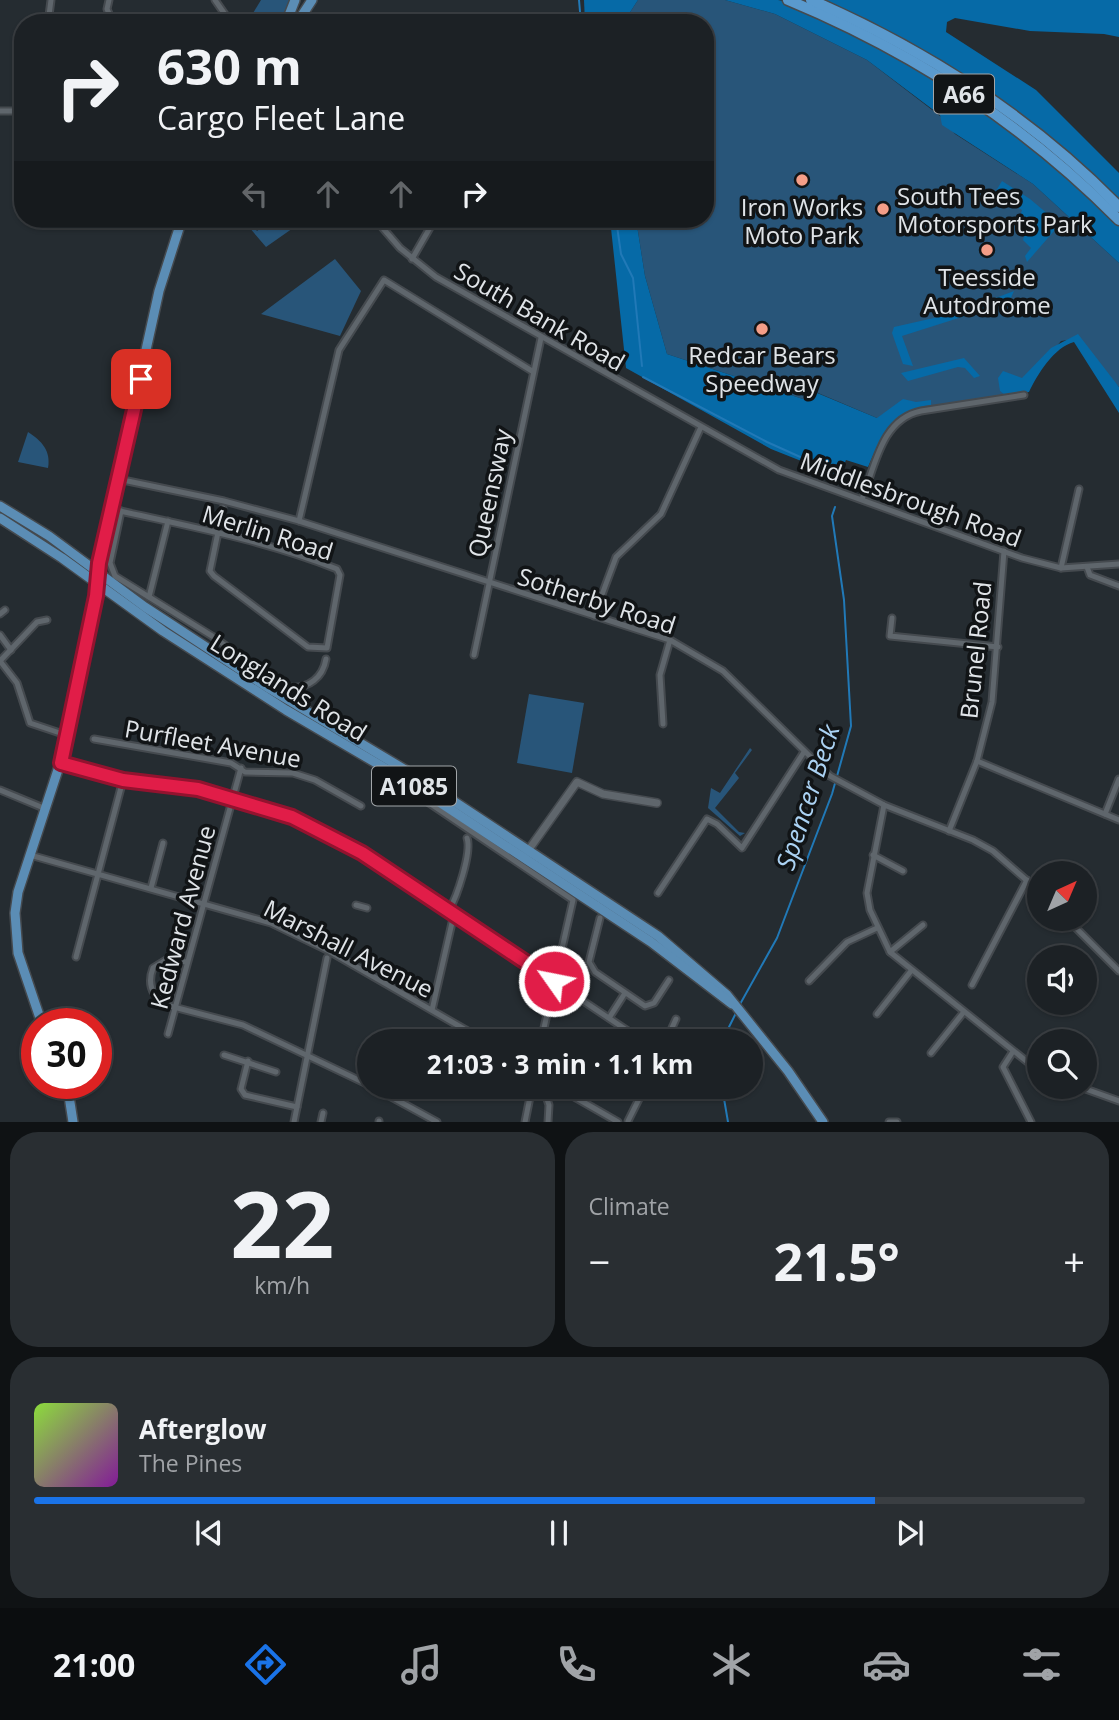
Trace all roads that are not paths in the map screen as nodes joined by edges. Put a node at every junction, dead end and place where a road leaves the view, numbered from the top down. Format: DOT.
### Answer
graph roads {
  1 [pos="788,0"];
  2 [pos="811,0"];
  3 [pos="1119,207"];
  4 [pos="1119,220"];
  5 [pos="179,228"];
  6 [pos="383,228"];
  7 [pos="430,228"];
  8 [pos="412,259"];
  9 [pos="541,338"];
  10 [pos="532,371"];
  11 [pos="1024,395"];
  12 [pos="701,427"];
  13 [pos="118,479"];
  14 [pos="1079,489"];
  15 [pos="862,499"];
  16 [pos="0,506"];
  17 [pos="223,508"];
  18 [pos="116,510"];
  19 [pos="0,518"];
  20 [pos="168,521"];
  21 [pos="299,521"];
  22 [pos="218,533"];
  23 [pos="1004,551"];
  24 [pos="1119,564"];
  25 [pos="1087,567"];
  26 [pos="1061,568"];
  27 [pos="98,573"];
  28 [pos="489,583"];
  29 [pos="97,585"];
  30 [pos="1119,586"];
  31 [pos="149,597"];
  32 [pos="594,616"];
  33 [pos="892,618"];
  34 [pos="47,620"];
  35 [pos="0,635"];
  36 [pos="670,640"];
  37 [pos="998,647"];
  38 [pos="11,650"];
  39 [pos="474,655"];
  40 [pos="326,659"];
  41 [pos="0,661"];
  42 [pos="303,686"];
  43 [pos="291,703"];
  44 [pos="663,724"];
  45 [pos="115,734"];
  46 [pos="69,736"];
  47 [pos="93,739"];
  48 [pos="113,744"];
  49 [pos="804,752"];
  50 [pos="977,761"];
  51 [pos="61,763"];
  52 [pos="241,768"];
  53 [pos="1119,779"];
  54 [pos="123,780"];
  55 [pos="398,782"];
  56 [pos="0,790"];
  57 [pos="233,797"];
  58 [pos="656,803"];
  59 [pos="884,804"];
  60 [pos="361,806"];
  61 [pos="46,809"];
  62 [pos="1105,814"];
  63 [pos="1119,820"];
  64 [pos="949,831"];
  65 [pos="467,838"];
  66 [pos="163,843"];
  67 [pos="479,844"];
  68 [pos="470,848"];
  69 [pos="525,854"];
  70 [pos="30,855"];
  71 [pos="873,855"];
  72 [pos="903,871"];
  73 [pos="99,874"];
  74 [pos="1027,880"];
  75 [pos="151,888"];
  76 [pos="658,893"];
  77 [pos="204,903"];
  78 [pos="356,905"];
  79 [pos="367,908"];
  80 [pos="451,912"];
  81 [pos="600,918"];
  82 [pos="923,925"];
  83 [pos="877,928"];
  84 [pos="597,929"];
  85 [pos="1079,931"];
  86 [pos="606,932"];
  87 [pos="890,951"];
  88 [pos="76,957"];
  89 [pos="327,958"];
  90 [pos="187,962"];
  91 [pos="911,971"];
  92 [pos="1119,971"];
  93 [pos="669,980"];
  94 [pos="554,981"];
  95 [pos="809,981"];
  96 [pos="972,985"];
  97 [pos="663,989"];
  98 [pos="625,993"];
  99 [pos="671,995"];
  100 [pos="36,1008"];
  101 [pos="175,1008"];
  102 [pos="736,1008"];
  103 [pos="432,1010"];
  104 [pos="963,1013"];
  105 [pos="877,1014"];
  106 [pos="609,1018"];
  107 [pos="676,1019"];
  108 [pos="464,1029"];
  109 [pos="544,1029"];
  110 [pos="625,1029"];
  111 [pos="671,1029"];
  112 [pos="168,1034"];
  113 [pos="931,1053"];
  114 [pos="1012,1053"];
  115 [pos="224,1055"];
  116 [pos="309,1055"];
  117 [pos="248,1061"];
  118 [pos="1027,1063"];
  119 [pos="275,1072"];
  120 [pos="357,1079"];
  121 [pos="1097,1093"];
  122 [pos="69,1099"];
  123 [pos="395,1099"];
  124 [pos="530,1099"];
  125 [pos="548,1099"];
  126 [pos="579,1099"];
  127 [pos="639,1099"];
  128 [pos="1119,1101"];
  129 [pos="297,1107"];
  130 [pos="323,1112"];
  131 [pos="627,1121"];
  132 [pos="73,1122"];
  133 [pos="294,1122"];
  134 [pos="321,1122"];
  135 [pos="437,1122"];
  136 [pos="525,1122"];
  137 [pos="548,1122"];
  138 [pos="618,1122"];
  139 [pos="823,1122"];
  140 [pos="889,1122"];
  141 [pos="897,1122"];
  142 [pos="1031,1122"];
  1 -- 4 [label="highway, A66"];
  2 -- 3 [label="highway, A66"];
  5 -- 13 [label="main road"];
  6 -- 8 [label="street, South Bank Road"];
  7 -- 8 [label="street"];
  8 -- 9 [label="street, South Bank Road"];
  9 -- 10 [label="street, Queensway"];
  9 -- 12 [label="street, South Bank Road"];
  10 -- 21 [label="street"];
  10 -- 28 [label="street, Queensway"];
  11 -- 15 [label="street"];
  12 -- 15 [label="street, Middlesbrough Road"];
  12 -- 32 [label="street"];
  13 -- 18 [label="main road"];
  13 -- 21 [label="street, Sotherby Road"];
  14 -- 26 [label="street"];
  15 -- 23 [label="street, Middlesbrough Road"];
  16 -- 27 [label="main road, Longlands Road / A1085"];
  17 -- 22 [label="street"];
  18 -- 20 [label="street, Merlin Road"];
  18 -- 27 [label="main road"];
  18 -- 31 [label="street"];
  19 -- 29 [label="main road, Longlands Road / A1085"];
  20 -- 22 [label="street, Merlin Road"];
  20 -- 31 [label="street"];
  21 -- 28 [label="street, Sotherby Road"];
  22 -- 22 [label="street, Merlin Road"];
  23 -- 26 [label="street, Middlesbrough Road"];
  23 -- 37 [label="street, Brunel Road"];
  24 -- 25 [label="street, Middlesbrough Road"];
  25 -- 26 [label="street, Middlesbrough Road"];
  25 -- 30 [label="street"];
  27 -- 29 [label="main road"];
  27 -- 43 [label="main road, Longlands Road / A1085"];
  28 -- 32 [label="street, Sotherby Road"];
  28 -- 39 [label="street, Queensway"];
  29 -- 43 [label="main road, Longlands Road / A1085"];
  29 -- 46 [label="main road"];
  31 -- 42 [label="street"];
  32 -- 36 [label="street, Sotherby Road"];
  33 -- 37 [label="street"];
  34 -- 38 [label="street"];
  35 -- 38 [label="street"];
  36 -- 44 [label="street"];
  36 -- 49 [label="street, Sotherby Road"];
  37 -- 50 [label="street, Brunel Road"];
  38 -- 41 [label="street"];
  40 -- 42 [label="street"];
  41 -- 46 [label="street"];
  42 -- 43 [label="street"];
  43 -- 69 [label="main road, Longlands Road / A1085"];
  45 -- 48 [label="street"];
  46 -- 51 [label="main road"];
  47 -- 48 [label="street, Purfleet Avenue"];
  48 -- 52 [label="street, Purfleet Avenue"];
  49 -- 59 [label="street, Sotherby Road"];
  49 -- 76 [label="street"];
  50 -- 62 [label="street"];
  50 -- 64 [label="street, Brunel Road"];
  51 -- 54 [label="street"];
  51 -- 61 [label="main road"];
  52 -- 57 [label="street, Kedward Avenue"];
  52 -- 60 [label="street, Purfleet Avenue"];
  53 -- 62 [label="street"];
  54 -- 57 [label="street"];
  54 -- 73 [label="street"];
  55 -- 94 [label="street"];
  56 -- 61 [label="street"];
  57 -- 77 [label="street, Kedward Avenue"];
  57 -- 80 [label="street"];
  58 -- 69 [label="street"];
  59 -- 64 [label="street, Sotherby Road"];
  59 -- 71 [label="street"];
  61 -- 70 [label="main road"];
  62 -- 63 [label="street"];
  64 -- 74 [label="street, Sotherby Road"];
  65 -- 68 [label="street"];
  66 -- 75 [label="street"];
  67 -- 68 [label="street"];
  68 -- 80 [label="street"];
  69 -- 102 [label="main road, Longlands Road / A1085"];
  69 -- 102 [label="main road, Longlands Road / A1085"];
  70 -- 73 [label="street, Marshall Avenue"];
  70 -- 100 [label="main road"];
  71 -- 72 [label="street"];
  71 -- 83 [label="street"];
  73 -- 75 [label="street, Marshall Avenue"];
  73 -- 88 [label="street"];
  74 -- 96 [label="street"];
  75 -- 77 [label="street, Marshall Avenue"];
  77 -- 90 [label="street, Kedward Avenue"];
  77 -- 103 [label="street, Marshall Avenue"];
  78 -- 79 [label="street"];
  80 -- 94 [label="street"];
  80 -- 103 [label="street"];
  81 -- 84 [label="street"];
  82 -- 87 [label="street"];
  83 -- 87 [label="street"];
  83 -- 95 [label="street"];
  84 -- 86 [label="street"];
  84 -- 98 [label="street"];
  85 -- 92 [label="street"];
  87 -- 91 [label="street"];
  89 -- 116 [label="street"];
  90 -- 101 [label="street, Kedward Avenue"];
  90 -- 101 [label="street"];
  91 -- 104 [label="street"];
  91 -- 105 [label="street"];
  93 -- 97 [label="street"];
  94 -- 106 [label="street"];
  94 -- 109 [label="street"];
  97 -- 98 [label="street"];
  97 -- 99 [label="street"];
  98 -- 106 [label="street"];
  101 -- 112 [label="street, Kedward Avenue"];
  101 -- 116 [label="street"];
  102 -- 139 [label="main road, A1085"];
  103 -- 108 [label="street, Marshall Avenue"];
  104 -- 113 [label="street"];
  104 -- 114 [label="street"];
  106 -- 110 [label="street"];
  107 -- 111 [label="street"];
  114 -- 118 [label="street"];
  114 -- 142 [label="street"];
  115 -- 117 [label="street"];
  116 -- 120 [label="street"];
  116 -- 129 [label="street"];
  117 -- 119 [label="street"];
  117 -- 129 [label="street"];
  121 -- 128 [label="street"];
  122 -- 132 [label="main road"];
  123 -- 135 [label="street"];
  124 -- 136 [label="street"];
  125 -- 137 [label="street"];
  126 -- 138 [label="street"];
  127 -- 131 [label="street"];
  129 -- 133 [label="street"];
  130 -- 134 [label="street"];
  140 -- 141 [label="street"];
}
